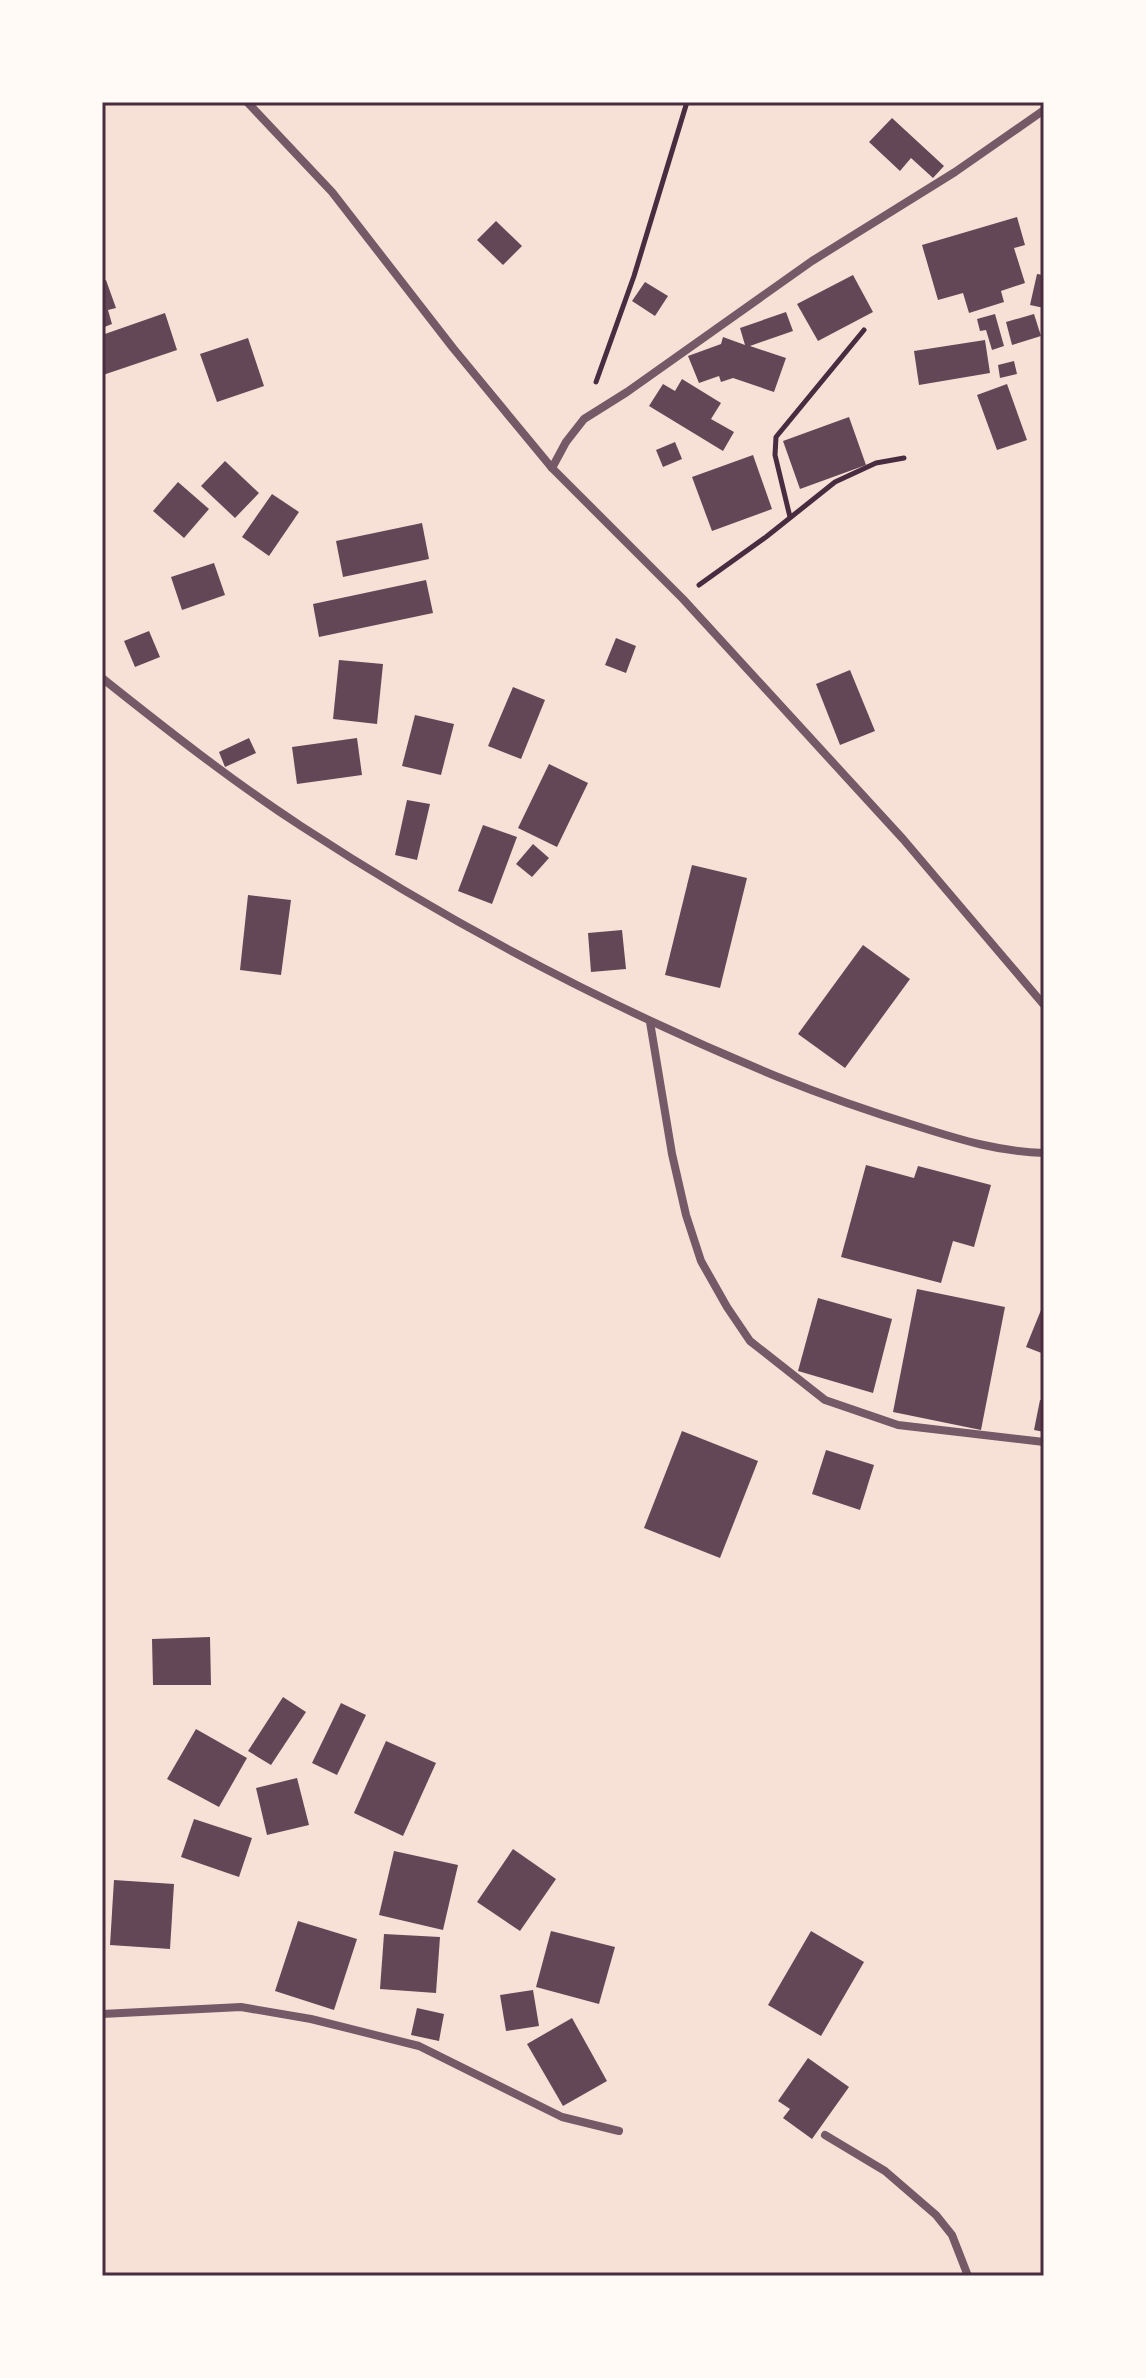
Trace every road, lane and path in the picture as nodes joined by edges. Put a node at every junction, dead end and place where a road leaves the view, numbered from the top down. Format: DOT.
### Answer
graph roads {
  1 [pos="247,102"];
  2 [pos="687,102"];
  3 [pos="1044,110"];
  4 [pos="864,330"];
  5 [pos="584,419"];
  6 [pos="904,458"];
  7 [pos="552,468"];
  8 [pos="790,517"];
  9 [pos="683,599"];
  10 [pos="102,678"];
  11 [pos="1044,1005"];
  12 [pos="650,1022"];
  13 [pos="1044,1153"];
  14 [pos="1044,1442"];
  15 [pos="102,2014"];
  16 [pos="619,2131"];
  17 [pos="825,2135"];
  18 [pos="968,2276"];
  1 -- 7 [label="street"];
  2 -- 5 [label="path"];
  3 -- 5 [label="street"];
  4 -- 8 [label="path"];
  5 -- 7 [label="street"];
  6 -- 8 [label="path"];
  7 -- 9 [label="street"];
  8 -- 9 [label="path"];
  9 -- 11 [label="street"];
  10 -- 12 [label="street"];
  12 -- 13 [label="street"];
  12 -- 14 [label="street"];
  15 -- 16 [label="street"];
  17 -- 18 [label="street"];
}
